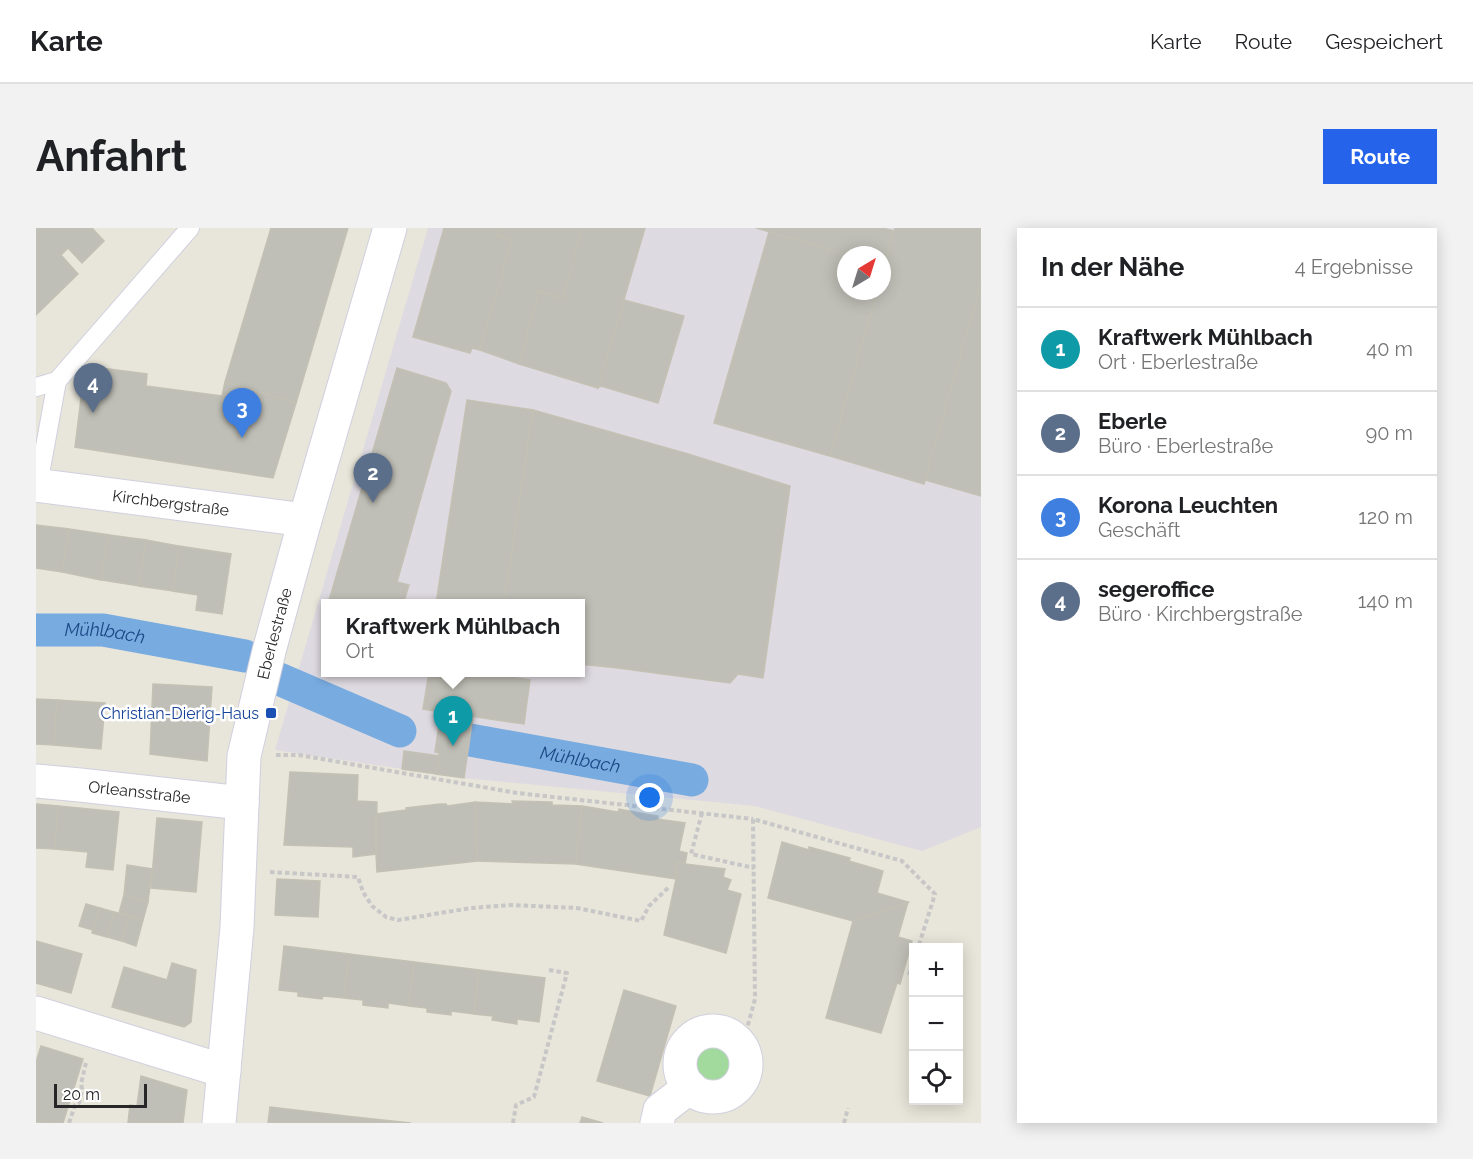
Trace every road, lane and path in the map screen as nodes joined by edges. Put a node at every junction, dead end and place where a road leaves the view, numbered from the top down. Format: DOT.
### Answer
graph roads {
  1 [pos="190,228"];
  2 [pos="390,228"];
  3 [pos="57,381"];
  4 [pos="36,387"];
  5 [pos="37,485"];
  6 [pos="305,520"];
  7 [pos="244,756"];
  8 [pos="36,782"];
  9 [pos="242,803"];
  10 [pos="702,813"];
  11 [pos="753,819"];
  12 [pos="754,868"];
  13 [pos="239,870"];
  14 [pos="669,886"];
  15 [pos="920,943"];
  16 [pos="549,970"];
  17 [pos="36,1013"];
  18 [pos="94,1031"];
  19 [pos="742,1047"];
  20 [pos="224,1071"];
  21 [pos="690,1087"];
  22 [pos="848,1108"];
  23 [pos="69,1123"];
  24 [pos="219,1123"];
  25 [pos="513,1123"];
  26 [pos="657,1123"];
  27 [pos="844,1123"];
  1 -- 3 [label="lane"];
  2 -- 6 [label="street, Eberlestraße"];
  3 -- 4 [label="lane"];
  3 -- 5 [label="lane"];
  5 -- 6 [label="street, Kirchbergstraße"];
  6 -- 7 [label="street, Eberlestraße"];
  7 -- 9 [label="street, Eberlestraße"];
  7 -- 10 [label="path"];
  8 -- 9 [label="street, Orleansstraße"];
  9 -- 13 [label="street, Eberlestraße"];
  10 -- 11 [label="path"];
  10 -- 12 [label="path"];
  11 -- 12 [label="path"];
  11 -- 15 [label="path"];
  12 -- 19 [label="path"];
  13 -- 14 [label="path"];
  13 -- 20 [label="street, Eberlestraße"];
  16 -- 25 [label="path"];
  17 -- 18 [label="street"];
  18 -- 20 [label="street"];
  18 -- 23 [label="path"];
  19 -- 21 [label="street"];
  19 -- 21 [label="street"];
  20 -- 24 [label="street, Eberlestraße"];
  21 -- 26 [label="street"];
  22 -- 27 [label="path"];
}
